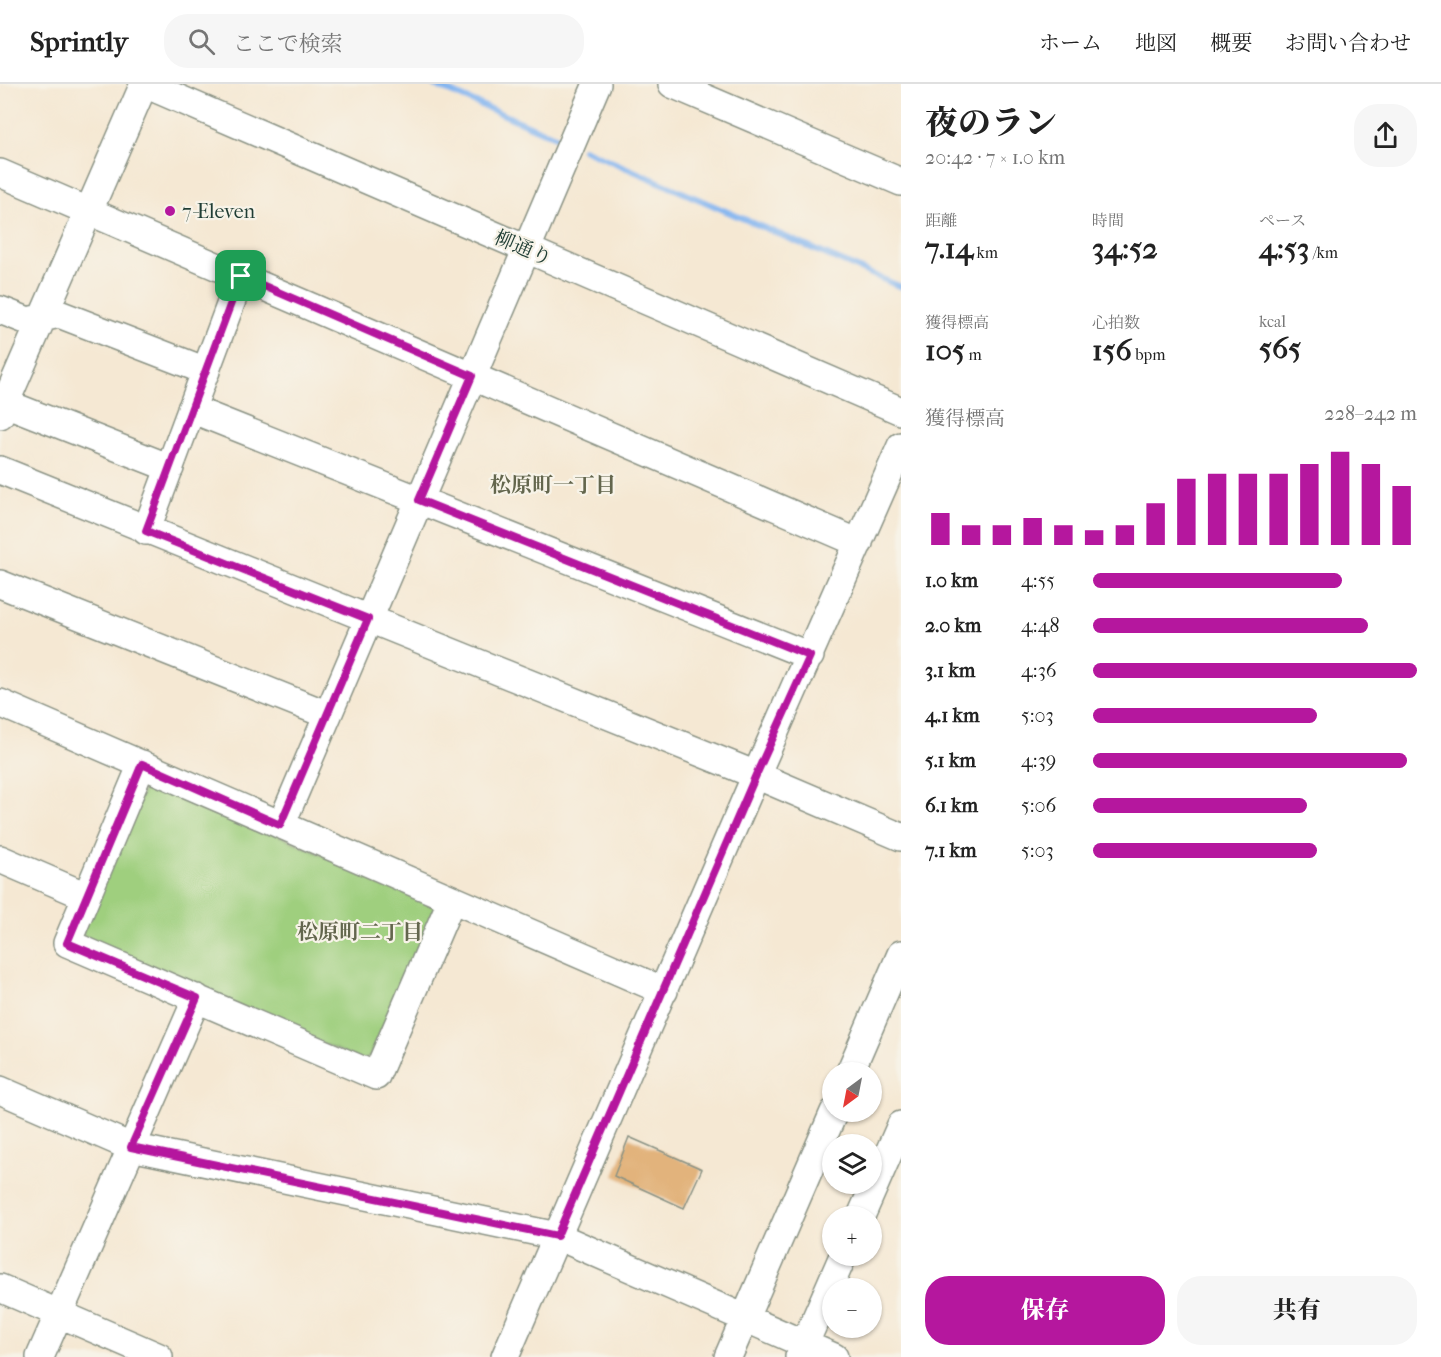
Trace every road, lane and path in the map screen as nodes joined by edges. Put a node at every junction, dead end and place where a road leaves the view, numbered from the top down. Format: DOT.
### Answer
graph roads {
  1 [pos="145,84"];
  2 [pos="597,84"];
  3 [pos="672,84"];
  4 [pos="0,173"];
  5 [pos="901,182"];
  6 [pos="89,211"];
  7 [pos="526,249"];
  8 [pos="241,276"];
  9 [pos="0,310"];
  10 [pos="42,318"];
  11 [pos="206,371"];
  12 [pos="472,376"];
  13 [pos="3,409"];
  14 [pos="191,409"];
  15 [pos="901,411"];
  16 [pos="901,446"];
  17 [pos="170,468"];
  18 [pos="0,470"];
  19 [pos="419,500"];
  20 [pos="146,531"];
  21 [pos="859,543"];
  22 [pos="0,584"];
  23 [pos="368,619"];
  24 [pos="810,656"];
  25 [pos="0,703"];
  26 [pos="328,715"];
  27 [pos="142,764"];
  28 [pos="756,775"];
  29 [pos="280,825"];
  30 [pos="901,837"];
  31 [pos="0,859"];
  32 [pos="86,896"];
  33 [pos="452,899"];
  34 [pos="901,954"];
  35 [pos="664,991"];
  36 [pos="197,998"];
  37 [pos="854,1062"];
  38 [pos="0,1090"];
  39 [pos="830,1122"];
  40 [pos="901,1125"];
  41 [pos="131,1147"];
  42 [pos="865,1206"];
  43 [pos="557,1236"];
  44 [pos="839,1266"];
  45 [pos="0,1288"];
  46 [pos="58,1314"];
  47 [pos="745,1318"];
  48 [pos="802,1351"];
  49 [pos="40,1357"];
  50 [pos="159,1357"];
  51 [pos="505,1357"];
  52 [pos="729,1357"];
  53 [pos="834,1357"];
  1 -- 6 [label="street"];
  1 -- 7 [label="street, 柳通り"];
  2 -- 7 [label="street"];
  3 -- 5 [label="street"];
  4 -- 6 [label="street"];
  6 -- 8 [label="street"];
  6 -- 10 [label="street"];
  7 -- 12 [label="street"];
  7 -- 15 [label="street, 柳通り"];
  8 -- 11 [label="street"];
  8 -- 12 [label="street"];
  9 -- 10 [label="street"];
  10 -- 11 [label="street"];
  10 -- 13 [label="street"];
  11 -- 14 [label="street"];
  12 -- 19 [label="street"];
  12 -- 21 [label="street"];
  13 -- 17 [label="street"];
  14 -- 17 [label="street"];
  14 -- 19 [label="street"];
  16 -- 21 [label="street"];
  17 -- 20 [label="street"];
  18 -- 20 [label="street"];
  19 -- 23 [label="street"];
  19 -- 24 [label="street"];
  20 -- 23 [label="street"];
  21 -- 24 [label="street"];
  22 -- 26 [label="street"];
  23 -- 26 [label="street"];
  23 -- 28 [label="street"];
  24 -- 28 [label="street"];
  25 -- 27 [label="street"];
  26 -- 29 [label="street"];
  27 -- 29 [label="street"];
  27 -- 32 [label="street"];
  28 -- 30 [label="street"];
  28 -- 35 [label="street"];
  29 -- 33 [label="street"];
  31 -- 32 [label="street"];
  32 -- 36 [label="street"];
  33 -- 35 [label="street"];
  33 -- 36 [label="street"];
  34 -- 37 [label="street"];
  35 -- 43 [label="street"];
  36 -- 41 [label="street"];
  38 -- 41 [label="street"];
  39 -- 47 [label="street"];
  40 -- 42 [label="street"];
  41 -- 43 [label="street"];
  41 -- 46 [label="street"];
  43 -- 47 [label="street"];
  43 -- 51 [label="street"];
  44 -- 48 [label="street"];
  45 -- 46 [label="street"];
  46 -- 49 [label="street"];
  46 -- 50 [label="street"];
  47 -- 48 [label="street"];
  47 -- 52 [label="street"];
  48 -- 53 [label="street"];
}
